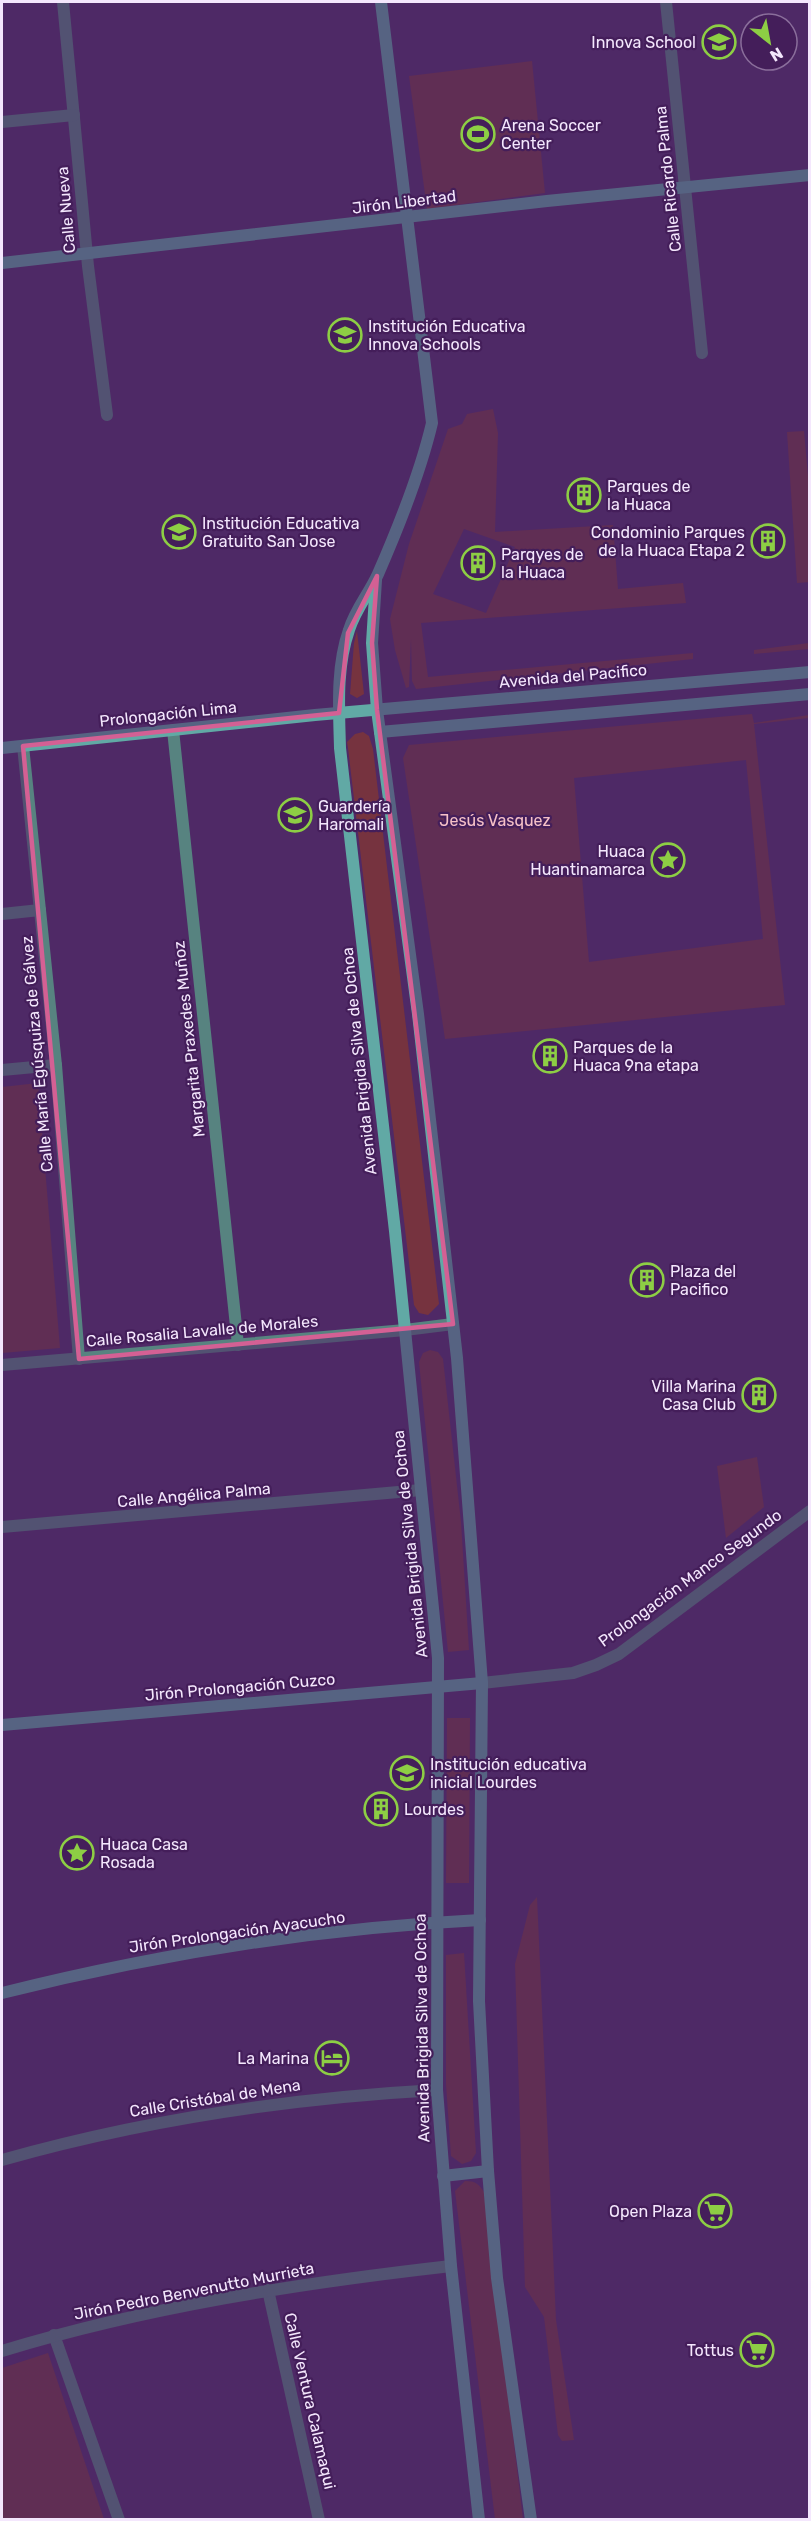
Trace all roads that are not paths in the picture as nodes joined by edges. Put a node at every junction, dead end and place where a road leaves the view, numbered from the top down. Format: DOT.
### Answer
graph roads {
  1 [pos="63,2"];
  2 [pos="381,2"];
  3 [pos="666,2"];
  4 [pos="74,115"];
  5 [pos="2,122"];
  6 [pos="810,175"];
  7 [pos="685,188"];
  8 [pos="407,218"];
  9 [pos="87,253"];
  10 [pos="2,262"];
  11 [pos="702,353"];
  12 [pos="107,415"];
  13 [pos="377,576"];
  14 [pos="810,672"];
  15 [pos="810,694"];
  16 [pos="377,710"];
  17 [pos="339,713"];
  18 [pos="173,730"];
  19 [pos="380,732"];
  20 [pos="23,746"];
  21 [pos="2,748"];
  22 [pos="40,910"];
  23 [pos="2,914"];
  24 [pos="56,1065"];
  25 [pos="2,1070"];
  26 [pos="453,1324"];
  27 [pos="405,1330"];
  28 [pos="238,1345"];
  29 [pos="79,1359"];
  30 [pos="2,1365"];
  31 [pos="421,1490"];
  32 [pos="810,1510"];
  33 [pos="2,1527"];
  34 [pos="482,1683"];
  35 [pos="440,1686"];
  36 [pos="2,1725"];
  37 [pos="480,1920"];
  38 [pos="437,1922"];
  39 [pos="2,1993"];
  40 [pos="437,2090"];
  41 [pos="2,2160"];
  42 [pos="488,2172"];
  43 [pos="443,2176"];
  44 [pos="451,2266"];
  45 [pos="268,2290"];
  46 [pos="54,2335"];
  47 [pos="2,2351"];
  48 [pos="119,2520"];
  49 [pos="319,2520"];
  50 [pos="479,2520"];
  51 [pos="531,2520"];
  1 -- 4 [label="street, Calle Nueva"];
  2 -- 8 [label="street, Avenida Brigida Silva de Ochoa"];
  3 -- 7 [label="street, Calle Ricardo Palma"];
  4 -- 5 [label="street"];
  4 -- 9 [label="street, Calle Nueva"];
  6 -- 7 [label="street, Jirón Libertad"];
  7 -- 8 [label="street, Jirón Libertad"];
  7 -- 11 [label="street, Calle Ricardo Palma"];
  8 -- 9 [label="street, Jirón Libertad"];
  8 -- 13 [label="street, Avenida Brigida Silva de Ochoa"];
  9 -- 10 [label="street, Jirón Libertad"];
  9 -- 12 [label="street, Calle Nueva"];
  13 -- 16 [label="street, Avenida Brigida Silva de Ochoa"];
  13 -- 17 [label="street, Avenida Brigida Silva de Ochoa"];
  14 -- 16 [label="street, Avenida del Pacifico"];
  15 -- 19 [label="street"];
  16 -- 17 [label="street, Avenida del Pacifico"];
  16 -- 19 [label="street, Avenida Brigida Silva de Ochoa"];
  17 -- 18 [label="street, Prolongación Lima"];
  17 -- 27 [label="street, Avenida Brigida Silva de Ochoa"];
  18 -- 20 [label="street, Prolongación Lima"];
  18 -- 28 [label="street, Margarita Praxedes Muñoz"];
  19 -- 26 [label="street, Avenida Brigida Silva de Ochoa"];
  20 -- 21 [label="street, Prolongación Lima"];
  20 -- 22 [label="street, Calle María Egúsquiza de Gálvez"];
  22 -- 23 [label="street"];
  22 -- 24 [label="street, Calle María Egúsquiza de Gálvez"];
  24 -- 25 [label="street"];
  24 -- 29 [label="street, Calle María Egúsquiza de Gálvez"];
  26 -- 27 [label="street, Calle Rosalia Lavalle de Morales"];
  26 -- 34 [label="street, Avenida Brigida Silva de Ochoa"];
  27 -- 28 [label="street, Calle Rosalia Lavalle de Morales"];
  27 -- 31 [label="street, Avenida Brigida Silva de Ochoa"];
  28 -- 29 [label="street, Calle Rosalia Lavalle de Morales"];
  29 -- 30 [label="street, Calle Rosalia Lavalle de Morales"];
  31 -- 33 [label="street, Calle Angélica Palma"];
  31 -- 35 [label="street, Avenida Brigida Silva de Ochoa"];
  32 -- 34 [label="street, Prolongación Manco Segundo"];
  34 -- 35 [label="street, Jirón Prolongación Cuzco"];
  34 -- 37 [label="street, Avenida Brigida Silva de Ochoa"];
  35 -- 36 [label="street, Jirón Prolongación Cuzco"];
  35 -- 38 [label="street, Avenida Brigida Silva de Ochoa"];
  37 -- 38 [label="street, Jirón Prolongación Ayacucho"];
  37 -- 42 [label="street, Avenida Brigida Silva de Ochoa"];
  38 -- 39 [label="street, Jirón Prolongación Ayacucho"];
  38 -- 40 [label="street, Avenida Brigida Silva de Ochoa"];
  40 -- 41 [label="street, Calle Cristóbal de Mena"];
  40 -- 43 [label="street, Avenida Brigida Silva de Ochoa"];
  42 -- 43 [label="street"];
  42 -- 51 [label="street, Avenida Brigida Silva de Ochoa"];
  43 -- 44 [label="street, Avenida Brigida Silva de Ochoa"];
  44 -- 45 [label="street, Jirón Pedro Benvenutto Murrieta"];
  44 -- 50 [label="street, Avenida Brigida Silva de Ochoa"];
  45 -- 46 [label="street, Jirón Pedro Benvenutto Murrieta"];
  45 -- 49 [label="street, Calle Ventura Calamaqui"];
  46 -- 47 [label="street, Jirón Pedro Benvenutto Murrieta"];
  46 -- 48 [label="street"];
}
